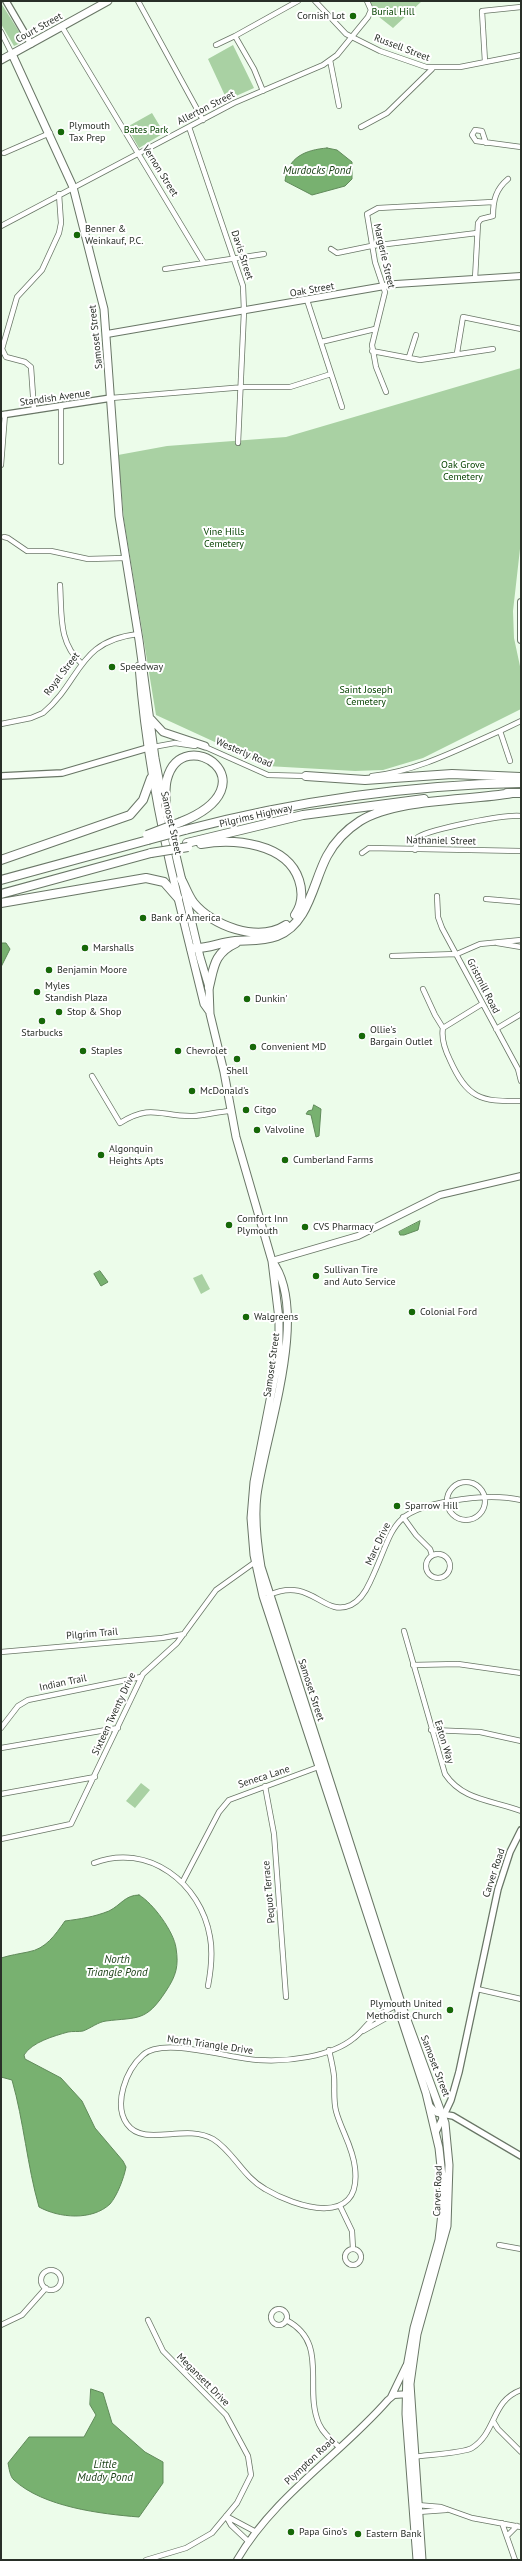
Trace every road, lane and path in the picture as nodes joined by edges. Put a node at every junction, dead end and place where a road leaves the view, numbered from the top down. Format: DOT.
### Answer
graph roads {
  1 [pos="6,1"];
  2 [pos="108,1"];
  3 [pos="138,1"];
  4 [pos="298,1"];
  5 [pos="315,1"];
  6 [pos="367,1"];
  7 [pos="98,4"];
  8 [pos="521,7"];
  9 [pos="62,27"];
  10 [pos="1,32"];
  11 [pos="235,36"];
  12 [pos="351,37"];
  13 [pos="31,44"];
  14 [pos="216,45"];
  15 [pos="12,54"];
  16 [pos="521,55"];
  17 [pos="1,60"];
  18 [pos="330,60"];
  19 [pos="485,62"];
  20 [pos="432,69"];
  21 [pos="263,91"];
  22 [pos="339,106"];
  23 [pos="202,120"];
  24 [pos="189,127"];
  25 [pos="361,127"];
  26 [pos="50,133"];
  27 [pos="486,143"];
  28 [pos="521,147"];
  29 [pos="4,153"];
  30 [pos="138,154"];
  31 [pos="508,179"];
  32 [pos="74,187"];
  33 [pos="60,194"];
  34 [pos="493,202"];
  35 [pos="1,226"];
  36 [pos="477,233"];
  37 [pos="371,246"];
  38 [pos="332,249"];
  39 [pos="264,254"];
  40 [pos="234,258"];
  41 [pos="204,263"];
  42 [pos="165,269"];
  43 [pos="521,276"];
  44 [pos="475,279"];
  45 [pos="381,286"];
  46 [pos="307,300"];
  47 [pos="244,311"];
  48 [pos="375,329"];
  49 [pos="521,329"];
  50 [pos="107,334"];
  51 [pos="416,335"];
  52 [pos="321,342"];
  53 [pos="493,349"];
  54 [pos="372,351"];
  55 [pos="456,353"];
  56 [pos="409,358"];
  57 [pos="331,374"];
  58 [pos="240,389"];
  59 [pos="386,392"];
  60 [pos="111,398"];
  61 [pos="61,406"];
  62 [pos="342,407"];
  63 [pos="34,410"];
  64 [pos="3,414"];
  65 [pos="238,443"];
  66 [pos="62,462"];
  67 [pos="1,465"];
  68 [pos="4,538"];
  69 [pos="125,558"];
  70 [pos="60,586"];
  71 [pos="521,606"];
  72 [pos="138,634"];
  73 [pos="521,640"];
  74 [pos="82,664"];
  75 [pos="149,717"];
  76 [pos="521,721"];
  77 [pos="1,724"];
  78 [pos="500,731"];
  79 [pos="204,746"];
  80 [pos="150,747"];
  81 [pos="510,761"];
  82 [pos="1,776"];
  83 [pos="306,776"];
  84 [pos="151,778"];
  85 [pos="521,778"];
  86 [pos="521,782"];
  87 [pos="512,793"];
  88 [pos="521,793"];
  89 [pos="166,813"];
  90 [pos="521,816"];
  91 [pos="183,826"];
  92 [pos="188,845"];
  93 [pos="415,850"];
  94 [pos="521,851"];
  95 [pos="362,853"];
  96 [pos="1,860"];
  97 [pos="1,880"];
  98 [pos="181,880"];
  99 [pos="1,894"];
  100 [pos="437,896"];
  101 [pos="178,898"];
  102 [pos="486,898"];
  103 [pos="521,902"];
  104 [pos="1,903"];
  105 [pos="521,940"];
  106 [pos="243,941"];
  107 [pos="496,943"];
  108 [pos="521,947"];
  109 [pos="194,949"];
  110 [pos="457,954"];
  111 [pos="392,956"];
  112 [pos="209,987"];
  113 [pos="423,989"];
  114 [pos="482,1004"];
  115 [pos="209,1012"];
  116 [pos="521,1014"];
  117 [pos="443,1028"];
  118 [pos="496,1029"];
  119 [pos="92,1076"];
  120 [pos="521,1081"];
  121 [pos="521,1101"];
  122 [pos="230,1111"];
  123 [pos="521,1176"];
  124 [pos="272,1261"];
  125 [pos="485,1498"];
  126 [pos="521,1500"];
  127 [pos="447,1501"];
  128 [pos="403,1517"];
  129 [pos="432,1555"];
  130 [pos="257,1561"];
  131 [pos="266,1596"];
  132 [pos="404,1631"];
  133 [pos="184,1634"];
  134 [pos="1,1652"];
  135 [pos="413,1665"];
  136 [pos="521,1673"];
  137 [pos="141,1677"];
  138 [pos="1,1728"];
  139 [pos="118,1728"];
  140 [pos="431,1730"];
  141 [pos="521,1741"];
  142 [pos="1,1748"];
  143 [pos="323,1766"];
  144 [pos="95,1777"];
  145 [pos="265,1786"];
  146 [pos="1,1794"];
  147 [pos="521,1811"];
  148 [pos="521,1830"];
  149 [pos="1,1839"];
  150 [pos="94,1863"];
  151 [pos="183,1882"];
  152 [pos="208,1986"];
  153 [pos="477,1989"];
  154 [pos="286,1997"];
  155 [pos="521,1999"];
  156 [pos="399,2004"];
  157 [pos="402,2014"];
  158 [pos="358,2034"];
  159 [pos="329,2050"];
  160 [pos="430,2106"];
  161 [pos="444,2115"];
  162 [pos="436,2132"];
  163 [pos="521,2156"];
  164 [pos="340,2206"];
  165 [pos="498,2245"];
  166 [pos="353,2249"];
  167 [pos="521,2249"];
  168 [pos="46,2288"];
  169 [pos="148,2320"];
  170 [pos="286,2320"];
  171 [pos="1,2325"];
  172 [pos="407,2364"];
  173 [pos="521,2390"];
  174 [pos="408,2395"];
  175 [pos="388,2400"];
  176 [pos="493,2421"];
  177 [pos="339,2447"];
  178 [pos="521,2452"];
  179 [pos="412,2457"];
  180 [pos="418,2508"];
  181 [pos="226,2516"];
  182 [pos="502,2523"];
  183 [pos="519,2527"];
  184 [pos="256,2532"];
  185 [pos="507,2536"];
  186 [pos="249,2542"];
  187 [pos="146,2560"];
  188 [pos="238,2560"];
  189 [pos="417,2560"];
  190 [pos="422,2560"];
  191 [pos="516,2560"];
  1 -- 13 [label="street"];
  2 -- 7 [label="main road, Court Street"];
  3 -- 23 [label="street"];
  4 -- 11 [label="street"];
  5 -- 12 [label="street, Russell Street"];
  6 -- 12 [label="street, Allerton Street"];
  7 -- 9 [label="main road, Court Street"];
  8 -- 19 [label="street"];
  9 -- 13 [label="main road, Court Street"];
  9 -- 30 [label="street, Vernon Street"];
  10 -- 15 [label="street"];
  11 -- 14 [label="street"];
  11 -- 21 [label="street"];
  12 -- 18 [label="street, Allerton Street"];
  12 -- 20 [label="street, Russell Street"];
  13 -- 15 [label="main road, Court Street"];
  15 -- 17 [label="main road, Court Street"];
  15 -- 26 [label="main road, Samoset Street"];
  16 -- 19 [label="street, Russell Street"];
  18 -- 21 [label="street, Allerton Street"];
  18 -- 22 [label="street"];
  19 -- 20 [label="street, Russell Street"];
  20 -- 25 [label="street"];
  21 -- 23 [label="street, Allerton Street"];
  23 -- 24 [label="street, Allerton Street"];
  24 -- 30 [label="street, Allerton Street"];
  24 -- 40 [label="street, Davis Street"];
  26 -- 29 [label="street"];
  26 -- 32 [label="main road, Samoset Street"];
  27 -- 28 [label="street"];
  30 -- 32 [label="street, Allerton Street"];
  30 -- 41 [label="street, Vernon Street"];
  31 -- 34 [label="street"];
  32 -- 33 [label="street, Allerton Street"];
  32 -- 50 [label="main road, Samoset Street"];
  33 -- 35 [label="street, Allerton Street"];
  33 -- 63 [label="street"];
  34 -- 36 [label="street"];
  34 -- 37 [label="street, Margerie Street"];
  36 -- 37 [label="street"];
  36 -- 44 [label="street"];
  37 -- 38 [label="street"];
  37 -- 45 [label="street, Margerie Street"];
  39 -- 40 [label="street"];
  40 -- 41 [label="street"];
  40 -- 47 [label="street, Davis Street"];
  41 -- 42 [label="street"];
  43 -- 44 [label="main road, Oak Street"];
  44 -- 45 [label="main road, Oak Street"];
  45 -- 46 [label="main road, Oak Street"];
  45 -- 48 [label="street, Margerie Street"];
  46 -- 47 [label="main road, Oak Street"];
  46 -- 52 [label="street"];
  47 -- 50 [label="main road, Oak Street"];
  47 -- 58 [label="street, Davis Street"];
  48 -- 52 [label="street"];
  48 -- 54 [label="street, Margerie Street"];
  49 -- 55 [label="street"];
  50 -- 60 [label="main road, Samoset Street"];
  51 -- 56 [label="street"];
  52 -- 57 [label="street"];
  53 -- 55 [label="street"];
  54 -- 56 [label="street"];
  54 -- 59 [label="street, Margerie Street"];
  55 -- 56 [label="street"];
  57 -- 58 [label="street"];
  57 -- 62 [label="street"];
  58 -- 60 [label="street"];
  58 -- 65 [label="street, Davis Street"];
  60 -- 61 [label="street, Standish Avenue"];
  60 -- 69 [label="main road, Samoset Street"];
  61 -- 63 [label="street, Standish Avenue"];
  61 -- 66 [label="street"];
  63 -- 64 [label="street, Standish Avenue"];
  64 -- 67 [label="street"];
  68 -- 69 [label="street"];
  69 -- 72 [label="main road, Samoset Street"];
  70 -- 74 [label="street"];
  71 -- 73 [label="main road"];
  72 -- 74 [label="street, Royal Street"];
  72 -- 75 [label="main road, Samoset Street"];
  72 -- 80 [label="main road, Samoset Street"];
  74 -- 77 [label="street, Royal Street"];
  75 -- 79 [label="main road"];
  75 -- 80 [label="main road, Samoset Street"];
  76 -- 78 [label="street, Westerly Road"];
  78 -- 81 [label="street"];
  78 -- 83 [label="street, Westerly Road"];
  79 -- 80 [label="street, Westerly Road"];
  79 -- 83 [label="street, Westerly Road"];
  80 -- 82 [label="street, Westerly Road"];
  80 -- 84 [label="main road, Samoset Street"];
  80 -- 89 [label="main road, Samoset Street"];
  83 -- 85 [label="highway"];
  84 -- 96 [label="highway"];
  84 -- 101 [label="main road, Samoset Street"];
  86 -- 91 [label="highway, Pilgrims Highway"];
  87 -- 88 [label="highway, Pilgrims Highway"];
  87 -- 92 [label="highway, Pilgrims Highway"];
  87 -- 106 [label="highway"];
  89 -- 91 [label="highway"];
  89 -- 98 [label="main road, Samoset Street"];
  90 -- 93 [label="street"];
  91 -- 97 [label="highway, bridge"];
  92 -- 98 [label="highway"];
  92 -- 99 [label="highway, bridge"];
  93 -- 94 [label="street, Nathaniel Street"];
  93 -- 95 [label="street, Nathaniel Street"];
  98 -- 109 [label="main road, Samoset Street"];
  100 -- 110 [label="street, Gristmill Road"];
  101 -- 104 [label="highway"];
  101 -- 109 [label="main road, Samoset Street"];
  102 -- 103 [label="street"];
  105 -- 107 [label="street"];
  106 -- 109 [label="highway"];
  106 -- 112 [label="highway"];
  107 -- 108 [label="street"];
  107 -- 110 [label="street"];
  109 -- 112 [label="main road, Samoset Street"];
  109 -- 115 [label="main road, Samoset Street"];
  110 -- 111 [label="street"];
  110 -- 114 [label="street, Gristmill Road"];
  112 -- 115 [label="main road, Samoset Street"];
  113 -- 117 [label="street"];
  114 -- 117 [label="street"];
  114 -- 118 [label="street, Gristmill Road"];
  115 -- 122 [label="main road, Samoset Street"];
  116 -- 118 [label="street"];
  117 -- 121 [label="street"];
  118 -- 120 [label="street, Gristmill Road"];
  119 -- 122 [label="street"];
  122 -- 124 [label="main road, Samoset Street"];
  123 -- 124 [label="main road"];
  124 -- 130 [label="main road, Samoset Street"];
  125 -- 126 [label="street, Marc Drive"];
  125 -- 127 [label="street, Marc Drive"];
  125 -- 127 [label="street"];
  125 -- 127 [label="street"];
  127 -- 128 [label="street, Marc Drive"];
  128 -- 129 [label="street"];
  128 -- 131 [label="street, Marc Drive"];
  129 -- 129 [label="street"];
  130 -- 131 [label="main road, Samoset Street"];
  130 -- 133 [label="street, Sixteen Twenty Drive"];
  131 -- 143 [label="main road, Samoset Street"];
  132 -- 135 [label="street, Eaton Way"];
  133 -- 134 [label="street, Pilgrim Trail"];
  133 -- 137 [label="street, Sixteen Twenty Drive"];
  135 -- 136 [label="street"];
  135 -- 140 [label="street, Eaton Way"];
  137 -- 138 [label="street, Indian Trail"];
  137 -- 139 [label="street, Sixteen Twenty Drive"];
  139 -- 142 [label="street"];
  139 -- 144 [label="street, Sixteen Twenty Drive"];
  140 -- 141 [label="street"];
  140 -- 147 [label="street, Eaton Way"];
  143 -- 145 [label="street, Seneca Lane"];
  143 -- 156 [label="main road, Samoset Street"];
  144 -- 146 [label="street"];
  144 -- 149 [label="street, Sixteen Twenty Drive"];
  145 -- 151 [label="street, Seneca Lane"];
  145 -- 154 [label="street, Pequot Terrace"];
  148 -- 153 [label="street, Carver Road"];
  150 -- 151 [label="street"];
  151 -- 152 [label="street"];
  153 -- 155 [label="street"];
  153 -- 161 [label="street, Carver Road"];
  156 -- 157 [label="main road, Samoset Street"];
  156 -- 158 [label="street, North Triangle Drive"];
  157 -- 158 [label="street, North Triangle Drive"];
  157 -- 160 [label="main road, Samoset Street"];
  157 -- 161 [label="main road, Samoset Street"];
  158 -- 159 [label="street, North Triangle Drive"];
  159 -- 164 [label="street"];
  159 -- 164 [label="street, North Triangle Drive"];
  160 -- 161 [label="street"];
  160 -- 162 [label="main road, Carver Road"];
  161 -- 162 [label="street"];
  161 -- 163 [label="street"];
  161 -- 174 [label="main road, Carver Road"];
  162 -- 172 [label="main road, Carver Road"];
  164 -- 166 [label="street"];
  165 -- 167 [label="street"];
  168 -- 168 [label="street"];
  168 -- 171 [label="street"];
  169 -- 181 [label="street, Megansett Drive"];
  170 -- 177 [label="street"];
  172 -- 174 [label="main road, Carver Road"];
  172 -- 175 [label="main road"];
  173 -- 176 [label="street"];
  174 -- 175 [label="main road, Plympton Road"];
  174 -- 179 [label="main road, Carver Road"];
  175 -- 177 [label="main road, Plympton Road"];
  176 -- 178 [label="street"];
  176 -- 179 [label="street"];
  177 -- 184 [label="main road, Plympton Road"];
  179 -- 180 [label="main road, Carver Road"];
  179 -- 189 [label="main road, Carver Road"];
  180 -- 182 [label="street"];
  180 -- 190 [label="main road, Carver Road"];
  181 -- 184 [label="street"];
  181 -- 186 [label="street"];
  181 -- 187 [label="street, Megansett Drive"];
  182 -- 183 [label="street"];
  182 -- 185 [label="street"];
  183 -- 185 [label="street"];
  184 -- 186 [label="main road, Plympton Road"];
  185 -- 191 [label="street"];
  186 -- 188 [label="main road, Plympton Road"];
}
